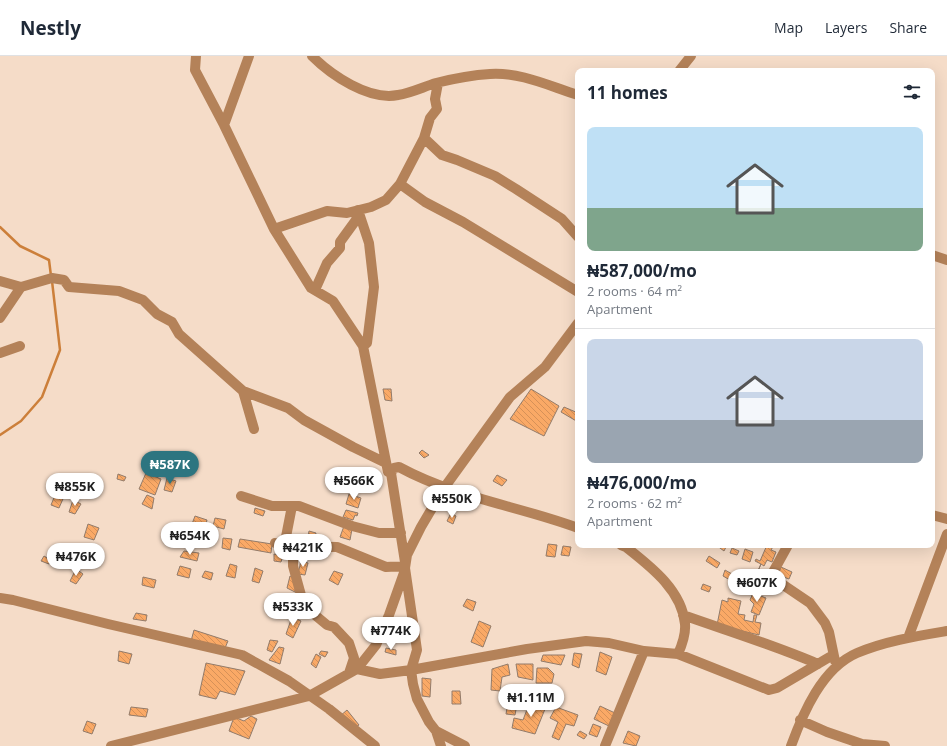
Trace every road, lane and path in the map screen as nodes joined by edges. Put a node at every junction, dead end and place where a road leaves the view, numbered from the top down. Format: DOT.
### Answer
graph roads {
  1 [pos="196,56"];
  2 [pos="249,56"];
  3 [pos="312,56"];
  4 [pos="691,56"];
  5 [pos="681,68"];
  6 [pos="438,83"];
  7 [pos="575,94"];
  8 [pos="224,125"];
  9 [pos="424,138"];
  10 [pos="400,184"];
  11 [pos="358,210"];
  12 [pos="274,229"];
  13 [pos="575,234"];
  14 [pos="935,256"];
  15 [pos="947,260"];
  16 [pos="0,281"];
  17 [pos="21,287"];
  18 [pos="315,290"];
  19 [pos="575,290"];
  20 [pos="0,318"];
  21 [pos="575,327"];
  22 [pos="20,346"];
  23 [pos="363,346"];
  24 [pos="0,353"];
  25 [pos="243,391"];
  26 [pos="254,429"];
  27 [pos="386,463"];
  28 [pos="391,473"];
  29 [pos="444,488"];
  30 [pos="241,496"];
  31 [pos="292,506"];
  32 [pos="935,515"];
  33 [pos="947,520"];
  34 [pos="575,527"];
  35 [pos="401,533"];
  36 [pos="947,534"];
  37 [pos="284,546"];
  38 [pos="625,548"];
  39 [pos="786,548"];
  40 [pos="405,565"];
  41 [pos="0,598"];
  42 [pos="683,615"];
  43 [pos="947,631"];
  44 [pos="908,638"];
  45 [pos="644,651"];
  46 [pos="678,654"];
  47 [pos="833,655"];
  48 [pos="818,664"];
  49 [pos="836,667"];
  50 [pos="411,670"];
  51 [pos="353,671"];
  52 [pos="309,696"];
  53 [pos="800,720"];
  54 [pos="436,731"];
  55 [pos="111,746"];
  56 [pos="375,746"];
  57 [pos="441,746"];
  58 [pos="465,746"];
  59 [pos="605,746"];
  60 [pos="791,746"];
  61 [pos="885,746"];
  1 -- 8 [label="street"];
  2 -- 8 [label="street"];
  3 -- 6 [label="street"];
  4 -- 5 [label="street"];
  6 -- 7 [label="street"];
  6 -- 9 [label="street"];
  8 -- 12 [label="street"];
  9 -- 10 [label="street"];
  9 -- 13 [label="street"];
  10 -- 11 [label="street"];
  10 -- 19 [label="street"];
  11 -- 12 [label="street"];
  11 -- 18 [label="street"];
  11 -- 23 [label="street"];
  12 -- 18 [label="street"];
  14 -- 15 [label="street"];
  16 -- 17 [label="street"];
  17 -- 20 [label="street"];
  17 -- 25 [label="street"];
  18 -- 23 [label="street"];
  21 -- 29 [label="street"];
  22 -- 24 [label="street"];
  23 -- 27 [label="street"];
  25 -- 26 [label="street"];
  25 -- 27 [label="street"];
  27 -- 28 [label="street"];
  28 -- 29 [label="street"];
  28 -- 35 [label="street"];
  29 -- 34 [label="street"];
  29 -- 40 [label="street"];
  30 -- 31 [label="street"];
  31 -- 35 [label="street"];
  31 -- 37 [label="street"];
  32 -- 33 [label="street"];
  35 -- 40 [label="street"];
  36 -- 44 [label="street"];
  37 -- 40 [label="street"];
  37 -- 51 [label="street"];
  38 -- 42 [label="street"];
  39 -- 47 [label="street"];
  40 -- 50 [label="street"];
  40 -- 51 [label="street"];
  41 -- 52 [label="street"];
  42 -- 46 [label="street"];
  42 -- 48 [label="street"];
  43 -- 44 [label="street"];
  44 -- 49 [label="street"];
  45 -- 46 [label="street"];
  45 -- 50 [label="street"];
  45 -- 59 [label="street"];
  46 -- 48 [label="street"];
  47 -- 48 [label="street"];
  47 -- 49 [label="street"];
  49 -- 53 [label="street"];
  50 -- 51 [label="street"];
  50 -- 54 [label="street"];
  51 -- 52 [label="street"];
  52 -- 55 [label="street"];
  52 -- 56 [label="street"];
  53 -- 60 [label="street"];
  53 -- 61 [label="street"];
  54 -- 57 [label="street"];
  54 -- 58 [label="street"];
}
